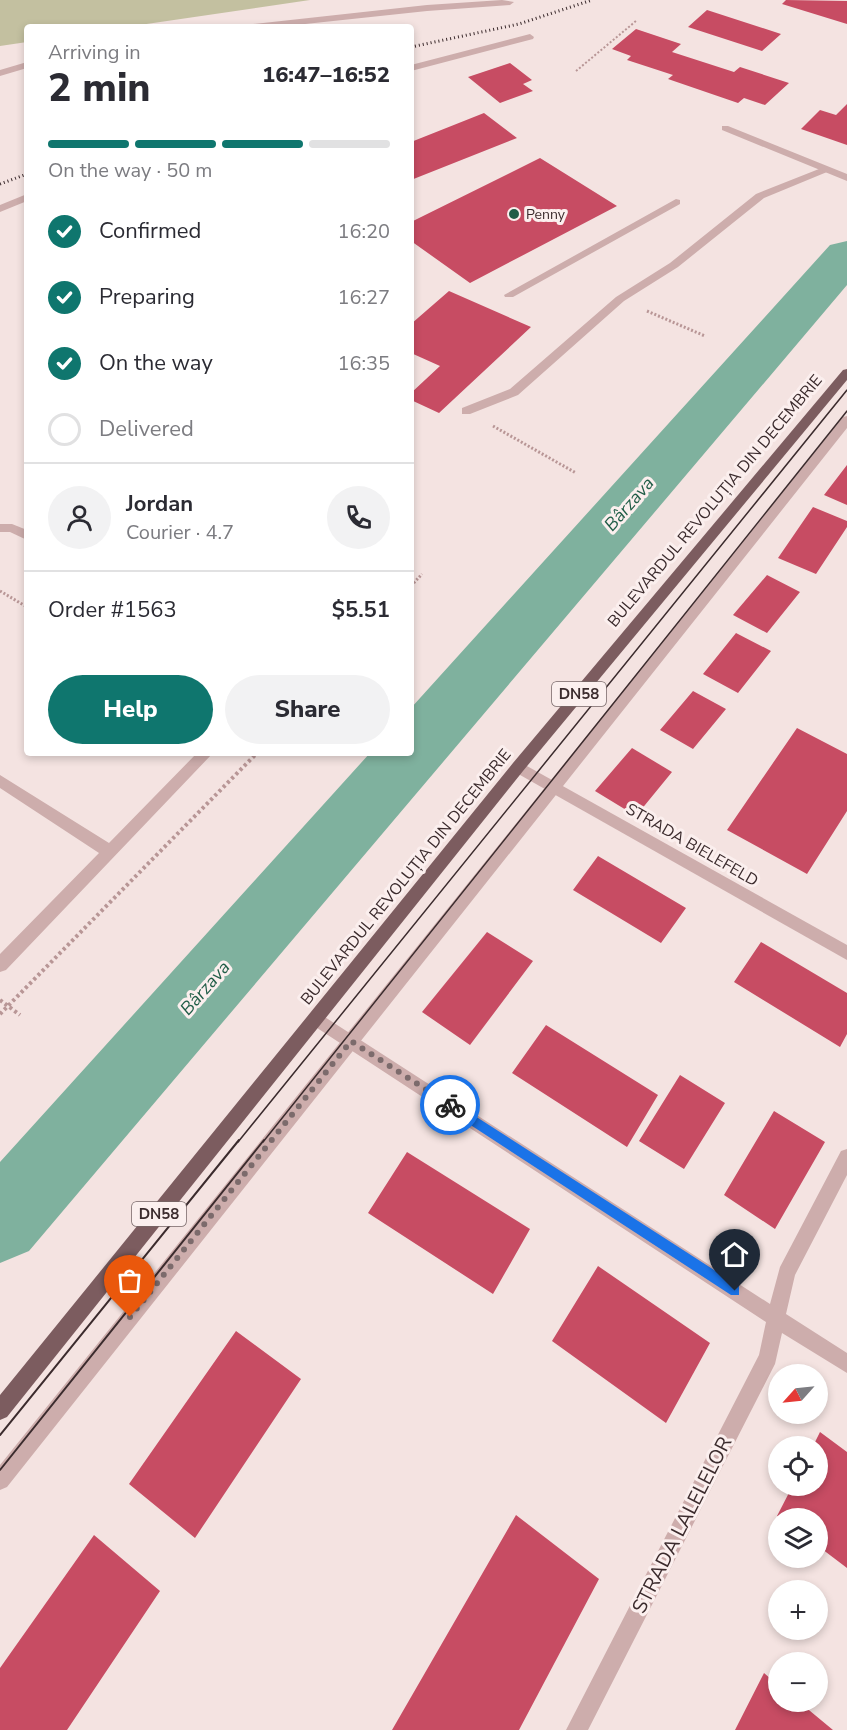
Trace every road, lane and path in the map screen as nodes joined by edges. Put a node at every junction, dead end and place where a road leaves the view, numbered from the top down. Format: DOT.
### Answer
graph roads {
  1 [pos="510,2"];
  2 [pos="636,21"];
  3 [pos="281,24"];
  4 [pos="530,37"];
  5 [pos="24,66"];
  6 [pos="414,67"];
  7 [pos="576,71"];
  8 [pos="0,73"];
  9 [pos="725,128"];
  10 [pos="824,170"];
  11 [pos="847,178"];
  12 [pos="24,198"];
  13 [pos="676,202"];
  14 [pos="0,209"];
  15 [pos="508,295"];
  16 [pos="620,299"];
  17 [pos="705,336"];
  18 [pos="847,373"];
  19 [pos="466,411"];
  20 [pos="847,420"];
  21 [pos="576,473"];
  22 [pos="0,528"];
  23 [pos="24,534"];
  24 [pos="422,574"];
  25 [pos="414,583"];
  26 [pos="0,591"];
  27 [pos="24,605"];
  28 [pos="203,756"];
  29 [pos="254,756"];
  30 [pos="518,767"];
  31 [pos="0,781"];
  32 [pos="553,787"];
  33 [pos="110,852"];
  34 [pos="847,954"];
  35 [pos="0,965"];
  36 [pos="0,1000"];
  37 [pos="8,1006"];
  38 [pos="0,1014"];
  39 [pos="20,1015"];
  40 [pos="317,1019"];
  41 [pos="351,1041"];
  42 [pos="847,1157"];
  43 [pos="775,1317"];
  44 [pos="847,1364"];
  45 [pos="0,1410"];
  46 [pos="0,1480"];
  47 [pos="577,1730"];
  1 -- 3 [label="street"];
  2 -- 7 [label="path"];
  4 -- 6 [label="street"];
  5 -- 8 [label="street"];
  9 -- 10 [label="street"];
  10 -- 11 [label="street"];
  10 -- 16 [label="street"];
  12 -- 14 [label="street"];
  13 -- 15 [label="street"];
  16 -- 17 [label="path"];
  16 -- 19 [label="street"];
  18 -- 30 [label="main road, BULEVARDUL REVOLUȚIA DIN DECEMBRIE / DN58"];
  19 -- 21 [label="path"];
  20 -- 32 [label="street"];
  22 -- 23 [label="street"];
  24 -- 25 [label="path"];
  26 -- 27 [label="path"];
  28 -- 33 [label="street"];
  29 -- 37 [label="path"];
  30 -- 32 [label="street, STRADA BIELEFELD"];
  30 -- 40 [label="main road, BULEVARDUL REVOLUȚIA DIN DECEMBRIE / DN58"];
  31 -- 33 [label="street"];
  32 -- 34 [label="street, STRADA BIELEFELD"];
  32 -- 41 [label="street"];
  33 -- 35 [label="street"];
  36 -- 37 [label="path"];
  37 -- 38 [label="path"];
  37 -- 39 [label="path"];
  40 -- 41 [label="street"];
  40 -- 45 [label="main road, BULEVARDUL REVOLUȚIA DIN DECEMBRIE / DN58"];
  41 -- 43 [label="street"];
  41 -- 46 [label="street"];
  42 -- 43 [label="street, STRADA LALELELOR"];
  43 -- 44 [label="street"];
  43 -- 47 [label="street, STRADA LALELELOR"];
}
